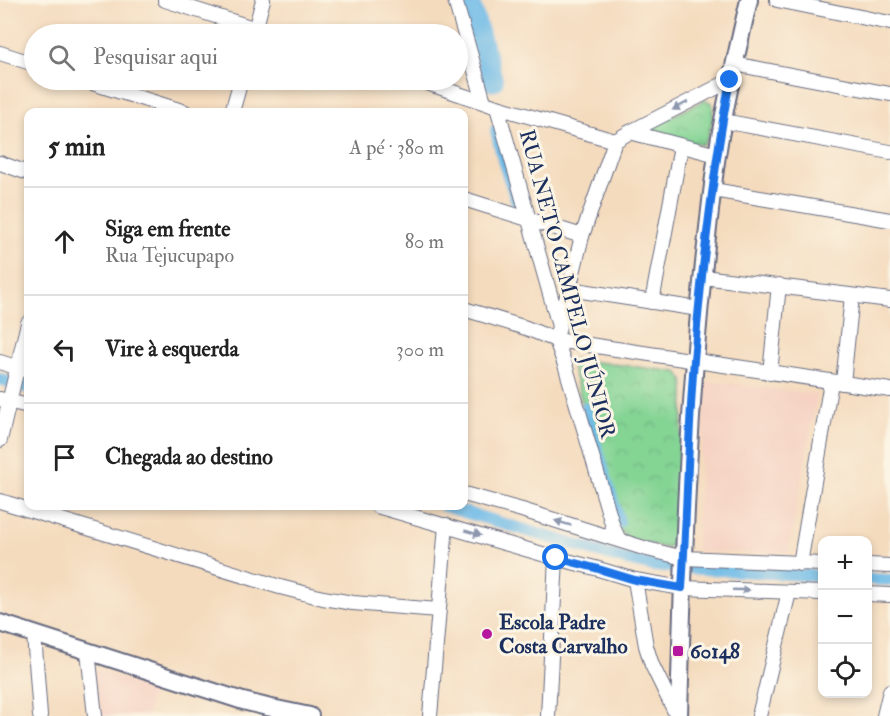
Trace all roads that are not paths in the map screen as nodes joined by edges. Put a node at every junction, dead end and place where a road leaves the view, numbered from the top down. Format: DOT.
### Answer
graph roads {
  1 [pos="165,0"];
  2 [pos="263,0"];
  3 [pos="455,0"];
  4 [pos="749,0"];
  5 [pos="777,0"];
  6 [pos="890,23"];
  7 [pos="232,24"];
  8 [pos="257,24"];
  9 [pos="463,24"];
  10 [pos="468,38"];
  11 [pos="0,52"];
  12 [pos="24,60"];
  13 [pos="732,72"];
  14 [pos="115,90"];
  15 [pos="238,90"];
  16 [pos="448,90"];
  17 [pos="890,94"];
  18 [pos="491,104"];
  19 [pos="172,108"];
  20 [pos="232,108"];
  21 [pos="723,121"];
  22 [pos="630,132"];
  23 [pos="615,141"];
  24 [pos="681,146"];
  25 [pos="890,152"];
  26 [pos="717,155"];
  27 [pos="0,163"];
  28 [pos="24,172"];
  29 [pos="712,190"];
  30 [pos="468,201"];
  31 [pos="528,219"];
  32 [pos="890,220"];
  33 [pos="582,236"];
  34 [pos="703,277"];
  35 [pos="779,285"];
  36 [pos="569,289"];
  37 [pos="852,296"];
  38 [pos="890,300"];
  39 [pos="652,302"];
  40 [pos="699,309"];
  41 [pos="468,310"];
  42 [pos="559,326"];
  43 [pos="556,340"];
  44 [pos="24,347"];
  45 [pos="694,361"];
  46 [pos="0,363"];
  47 [pos="20,371"];
  48 [pos="770,373"];
  49 [pos="837,382"];
  50 [pos="890,390"];
  51 [pos="7,398"];
  52 [pos="24,404"];
  53 [pos="0,440"];
  54 [pos="468,495"];
  55 [pos="0,501"];
  56 [pos="24,508"];
  57 [pos="29,510"];
  58 [pos="392,510"];
  59 [pos="446,525"];
  60 [pos="619,540"];
  61 [pos="556,558"];
  62 [pos="684,560"];
  63 [pos="800,564"];
  64 [pos="818,564"];
  65 [pos="872,565"];
  66 [pos="890,566"];
  67 [pos="635,580"];
  68 [pos="683,585"];
  69 [pos="789,592"];
  70 [pos="818,593"];
  71 [pos="872,594"];
  72 [pos="890,595"];
  73 [pos="438,610"];
  74 [pos="0,623"];
  75 [pos="34,634"];
  76 [pos="88,651"];
  77 [pos="890,691"];
  78 [pos="40,716"];
  79 [pos="95,716"];
  80 [pos="310,716"];
  81 [pos="430,716"];
  82 [pos="548,716"];
  83 [pos="678,716"];
  84 [pos="759,716"];
  85 [pos="884,716"];
  1 -- 7 [label="street"];
  2 -- 8 [label="street"];
  3 -- 9 [label="street, RUA NETO CAMPELO JÚNIOR"];
  4 -- 13 [label="main road"];
  5 -- 6 [label="street"];
  10 -- 18 [label="street, RUA NETO CAMPELO JÚNIOR"];
  11 -- 12 [label="street"];
  13 -- 17 [label="street"];
  13 -- 21 [label="main road"];
  13 -- 22 [label="street, one-way"];
  14 -- 19 [label="street"];
  15 -- 20 [label="street"];
  16 -- 18 [label="street"];
  18 -- 23 [label="street"];
  18 -- 31 [label="street, RUA NETO CAMPELO JÚNIOR"];
  21 -- 25 [label="street"];
  21 -- 26 [label="main road"];
  22 -- 23 [label="street"];
  22 -- 24 [label="street"];
  23 -- 33 [label="street"];
  24 -- 26 [label="street"];
  24 -- 39 [label="street"];
  26 -- 29 [label="main road"];
  27 -- 28 [label="street"];
  29 -- 32 [label="street"];
  29 -- 34 [label="main road"];
  30 -- 31 [label="street"];
  31 -- 33 [label="street"];
  31 -- 42 [label="street, RUA NETO CAMPELO JÚNIOR"];
  33 -- 36 [label="street"];
  34 -- 35 [label="street"];
  34 -- 40 [label="main road"];
  35 -- 37 [label="street"];
  35 -- 48 [label="street"];
  36 -- 39 [label="street"];
  36 -- 42 [label="street"];
  37 -- 38 [label="street"];
  37 -- 49 [label="street"];
  39 -- 40 [label="street"];
  40 -- 45 [label="main road"];
  41 -- 43 [label="street"];
  42 -- 43 [label="street, RUA NETO CAMPELO JÚNIOR"];
  43 -- 45 [label="street"];
  43 -- 60 [label="street, RUA NETO CAMPELO JÚNIOR"];
  44 -- 47 [label="street"];
  45 -- 48 [label="street"];
  45 -- 62 [label="main road"];
  46 -- 47 [label="street"];
  47 -- 51 [label="street"];
  48 -- 49 [label="street"];
  49 -- 50 [label="street"];
  49 -- 63 [label="street"];
  51 -- 52 [label="street"];
  51 -- 53 [label="street"];
  60 -- 54 [label="street, one-way"];
  55 -- 56 [label="street"];
  57 -- 73 [label="street"];
  58 -- 59 [label="street"];
  59 -- 61 [label="street, one-way"];
  59 -- 73 [label="street"];
  60 -- 62 [label="street"];
  61 -- 67 [label="street"];
  61 -- 82 [label="street"];
  62 -- 63 [label="street"];
  62 -- 68 [label="main road"];
  63 -- 64 [label="street"];
  65 -- 66 [label="street"];
  67 -- 68 [label="street"];
  67 -- 83 [label="street"];
  68 -- 69 [label="street, one-way"];
  68 -- 83 [label="main road"];
  69 -- 70 [label="street"];
  69 -- 84 [label="street"];
  71 -- 72 [label="street"];
  73 -- 81 [label="street"];
  74 -- 75 [label="main road"];
  75 -- 76 [label="main road"];
  75 -- 78 [label="street"];
  76 -- 79 [label="street"];
  76 -- 80 [label="main road"];
  77 -- 85 [label="street"];
}
